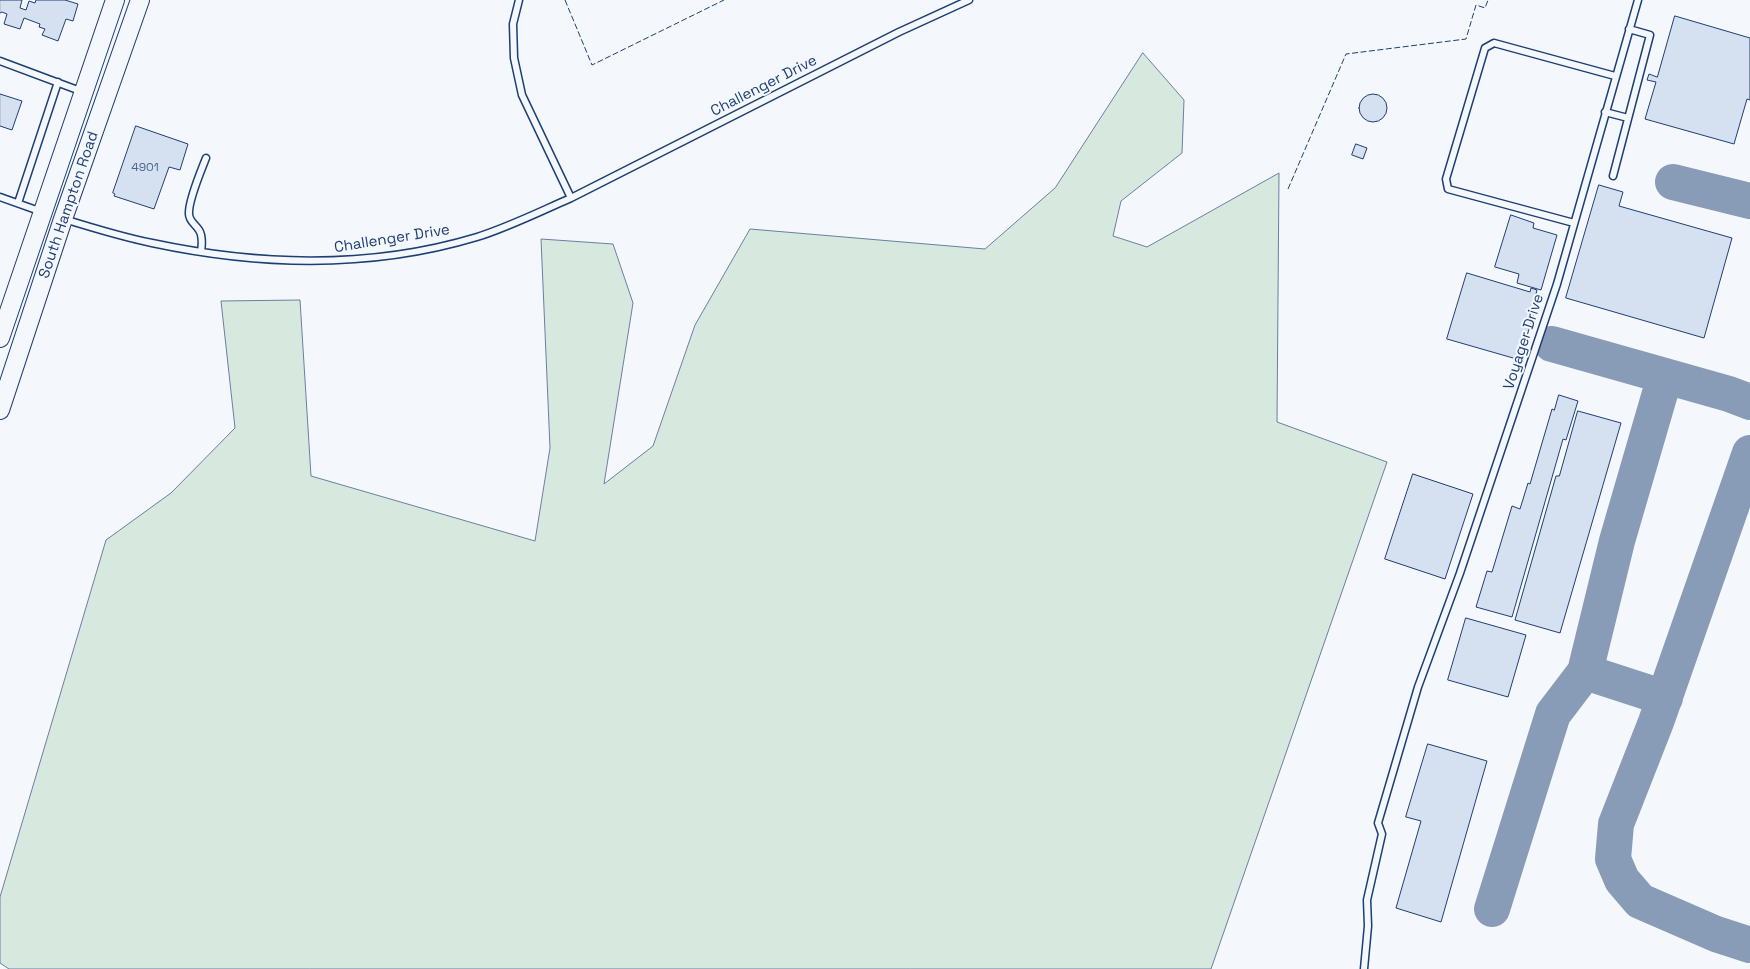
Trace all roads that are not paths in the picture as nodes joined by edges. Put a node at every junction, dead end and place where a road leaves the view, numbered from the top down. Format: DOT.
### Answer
graph roads {
  1 [pos="115,0"];
  2 [pos="140,0"];
  3 [pos="519,0"];
  4 [pos="969,0"];
  5 [pos="1638,0"];
  6 [pos="1629,29"];
  7 [pos="0,61"];
  8 [pos="1616,76"];
  9 [pos="58,82"];
  10 [pos="84,92"];
  11 [pos="1605,112"];
  12 [pos="1628,118"];
  13 [pos="206,158"];
  14 [pos="1613,176"];
  15 [pos="0,197"];
  16 [pos="571,198"];
  17 [pos="18,203"];
  18 [pos="43,212"];
  19 [pos="63,219"];
  20 [pos="1574,223"];
  21 [pos="201,252"];
  22 [pos="0,338"];
  23 [pos="0,410"];
  24 [pos="1364,969"];
  1 -- 10 [label="main road, South Hampton Road"];
  2 -- 19 [label="main road, South Hampton Road"];
  3 -- 16 [label="lane"];
  4 -- 16 [label="lane, Challenger Drive"];
  5 -- 6 [label="lane, Voyager Drive"];
  6 -- 8 [label="lane, Voyager Drive"];
  6 -- 12 [label="lane"];
  7 -- 9 [label="lane"];
  8 -- 11 [label="lane, Voyager Drive"];
  8 -- 20 [label="lane"];
  9 -- 10 [label="lane"];
  9 -- 17 [label="lane"];
  10 -- 18 [label="main road, South Hampton Road"];
  11 -- 12 [label="lane"];
  11 -- 20 [label="lane, Voyager Drive"];
  12 -- 14 [label="lane"];
  13 -- 21 [label="lane"];
  15 -- 17 [label="lane"];
  16 -- 21 [label="lane, Challenger Drive"];
  17 -- 18 [label="lane"];
  18 -- 19 [label="main road"];
  18 -- 22 [label="main road, South Hampton Road"];
  19 -- 21 [label="lane, Challenger Drive"];
  19 -- 23 [label="main road, South Hampton Road"];
  20 -- 24 [label="lane, Voyager Drive"];
}
